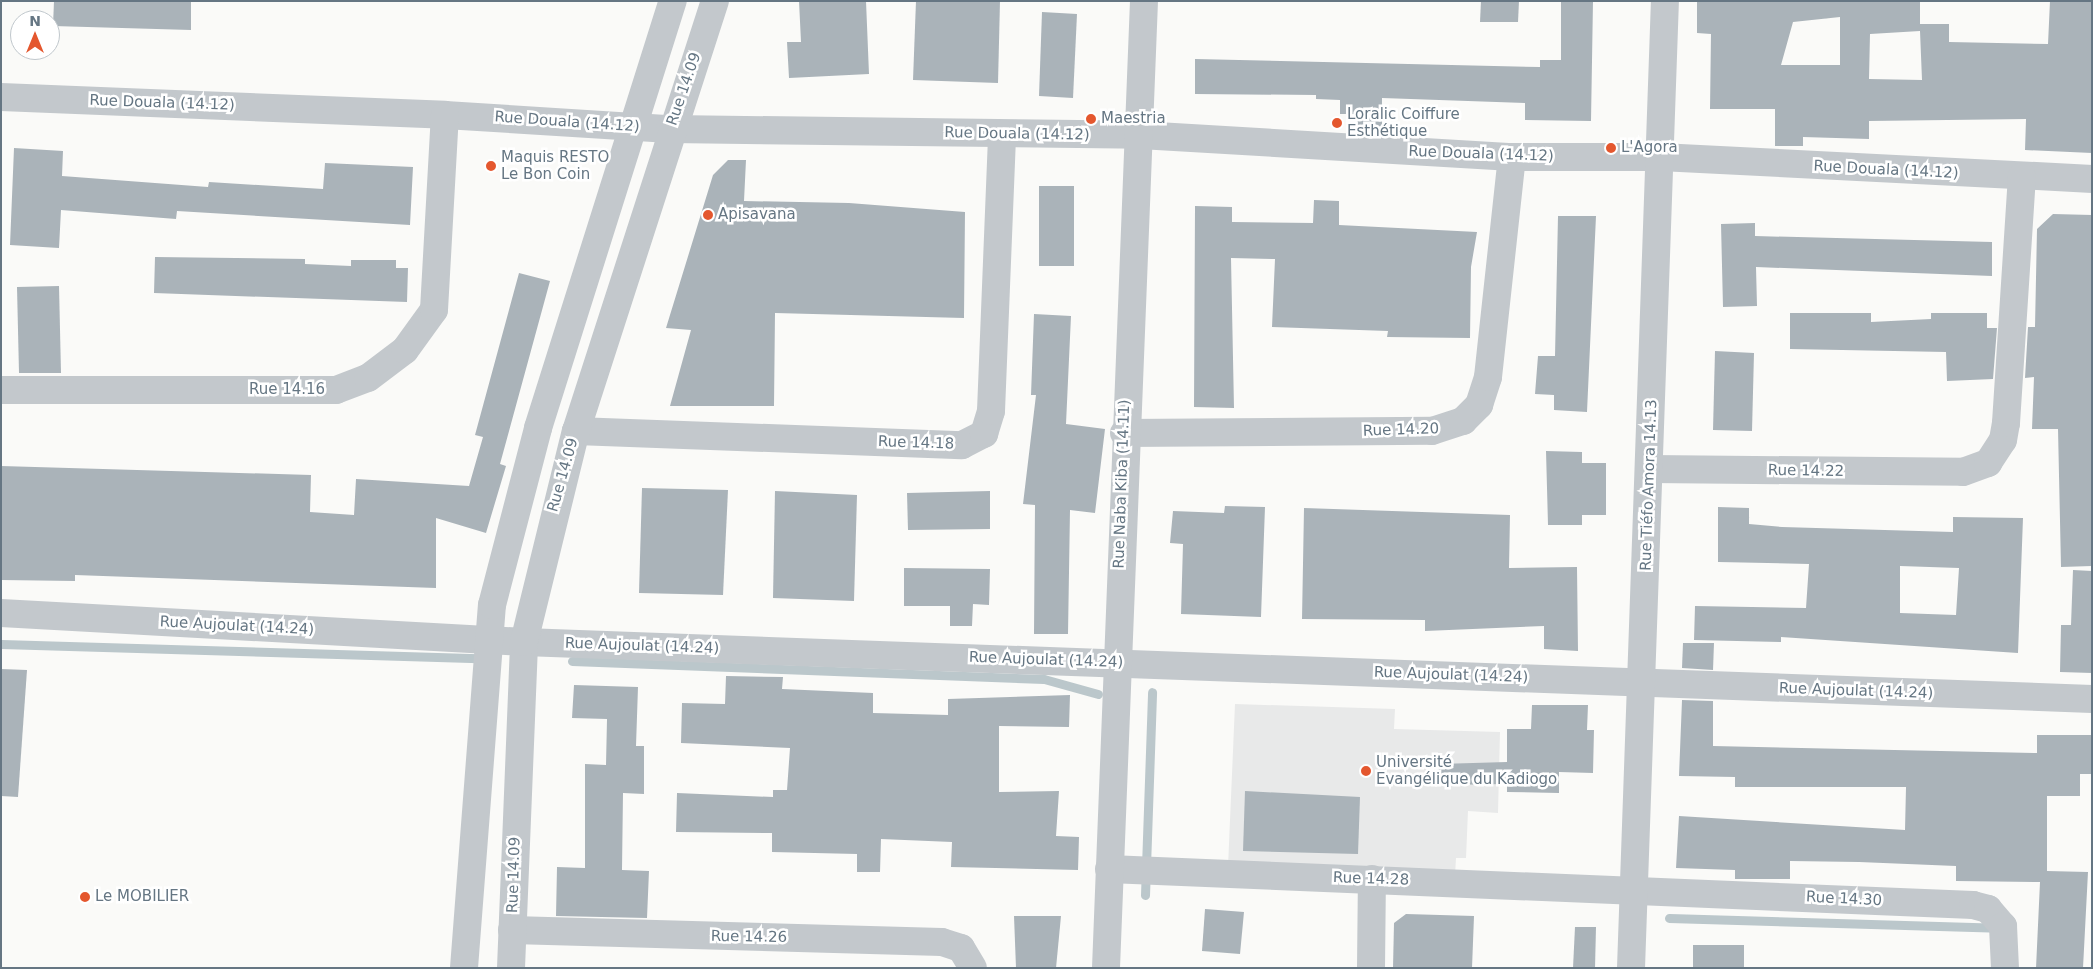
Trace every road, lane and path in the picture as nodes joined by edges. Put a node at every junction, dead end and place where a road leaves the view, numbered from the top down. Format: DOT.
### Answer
graph roads {
  1 [pos="673,1"];
  2 [pos="715,1"];
  3 [pos="1144,1"];
  4 [pos="1665,1"];
  5 [pos="1,97"];
  6 [pos="445,114"];
  7 [pos="633,126"];
  8 [pos="670,129"];
  9 [pos="1002,134"];
  10 [pos="1140,135"];
  11 [pos="1512,157"];
  12 [pos="1660,157"];
  13 [pos="2022,177"];
  14 [pos="2092,179"];
  15 [pos="1,390"];
  16 [pos="576,431"];
  17 [pos="1124,433"];
  18 [pos="1650,469"];
  19 [pos="1,613"];
  20 [pos="487,639"];
  21 [pos="524,642"];
  22 [pos="1115,662"];
  23 [pos="1643,683"];
  24 [pos="2092,699"];
  25 [pos="1108,869"];
  26 [pos="1372,879"];
  27 [pos="1634,888"];
  28 [pos="512,930"];
  29 [pos="464,968"];
  30 [pos="512,968"];
  31 [pos="973,968"];
  32 [pos="1106,968"];
  33 [pos="1371,968"];
  34 [pos="1631,968"];
  35 [pos="2005,968"];
  1 -- 7 [label="street"];
  2 -- 8 [label="street, Rue 14.09"];
  3 -- 10 [label="street, Rue Naba Kiba (14.11)"];
  4 -- 12 [label="street, Rue Tiéfo Amora 14.13"];
  5 -- 6 [label="street, Rue Douala (14.12)"];
  6 -- 7 [label="street, Rue Douala (14.12)"];
  6 -- 15 [label="street, Rue 14.16"];
  7 -- 8 [label="street, Rue Douala (14.12)"];
  7 -- 20 [label="street"];
  8 -- 9 [label="street, Rue Douala (14.12)"];
  8 -- 16 [label="street, Rue 14.09"];
  9 -- 10 [label="street, Rue Douala (14.12)"];
  9 -- 16 [label="street, Rue 14.18"];
  10 -- 11 [label="street, Rue Douala (14.12)"];
  10 -- 17 [label="street, Rue Naba Kiba (14.11)"];
  11 -- 12 [label="street, Rue Douala (14.12)"];
  11 -- 17 [label="street, Rue 14.20"];
  12 -- 13 [label="street, Rue Douala (14.12)"];
  12 -- 18 [label="street, Rue Tiéfo Amora 14.13"];
  13 -- 14 [label="street, Rue Douala (14.12)"];
  13 -- 18 [label="street, Rue 14.22"];
  16 -- 21 [label="street, Rue 14.09"];
  17 -- 22 [label="street, Rue Naba Kiba (14.11)"];
  18 -- 23 [label="street, Rue Tiéfo Amora 14.13"];
  19 -- 20 [label="street, Rue Aujoulat (14.24)"];
  20 -- 21 [label="street, Rue Aujoulat (14.24)"];
  20 -- 29 [label="street"];
  21 -- 22 [label="street, Rue Aujoulat (14.24)"];
  21 -- 28 [label="street, Rue 14.09"];
  22 -- 23 [label="street, Rue Aujoulat (14.24)"];
  22 -- 25 [label="street, Rue Naba Kiba (14.11)"];
  23 -- 24 [label="street, Rue Aujoulat (14.24)"];
  23 -- 27 [label="street, Rue Tiéfo Amora 14.13"];
  25 -- 26 [label="street, Rue 14.28"];
  25 -- 32 [label="street, Rue Naba Kiba (14.11)"];
  26 -- 27 [label="street, Rue 14.28"];
  26 -- 33 [label="street"];
  27 -- 34 [label="street, Rue Tiéfo Amora 14.13"];
  27 -- 35 [label="street, Rue 14.30"];
  28 -- 30 [label="street, Rue 14.09"];
  28 -- 31 [label="street, Rue 14.26"];
}
